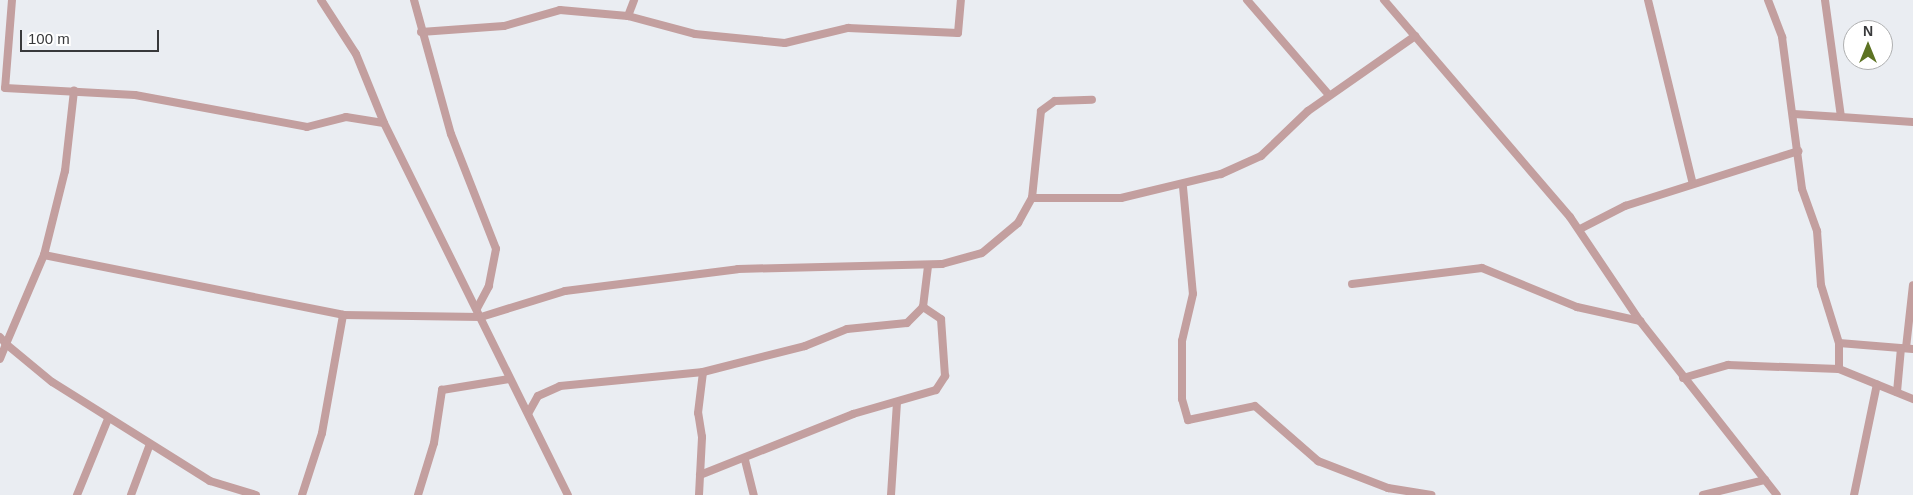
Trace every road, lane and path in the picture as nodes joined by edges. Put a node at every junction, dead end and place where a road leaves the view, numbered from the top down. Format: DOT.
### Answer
graph roads {
  1 [pos="12,0"];
  2 [pos="320,0"];
  3 [pos="414,0"];
  4 [pos="634,0"];
  5 [pos="961,0"];
  6 [pos="1247,0"];
  7 [pos="1384,0"];
  8 [pos="1648,0"];
  9 [pos="1768,0"];
  10 [pos="1834,0"];
  11 [pos="1825,1"];
  12 [pos="628,16"];
  13 [pos="421,32"];
  14 [pos="1416,36"];
  15 [pos="2,88"];
  16 [pos="74,91"];
  17 [pos="1330,95"];
  18 [pos="1092,100"];
  19 [pos="1794,114"];
  20 [pos="1841,116"];
  21 [pos="1913,122"];
  22 [pos="384,123"];
  23 [pos="1798,151"];
  24 [pos="1693,184"];
  25 [pos="1183,186"];
  26 [pos="1032,198"];
  27 [pos="1580,229"];
  28 [pos="44,255"];
  29 [pos="928,266"];
  30 [pos="1352,284"];
  31 [pos="1913,285"];
  32 [pos="923,307"];
  33 [pos="477,309"];
  34 [pos="343,315"];
  35 [pos="481,317"];
  36 [pos="1640,321"];
  37 [pos="0,337"];
  38 [pos="1839,343"];
  39 [pos="6,344"];
  40 [pos="1907,348"];
  41 [pos="0,359"];
  42 [pos="1838,369"];
  43 [pos="703,372"];
  44 [pos="1683,378"];
  45 [pos="509,379"];
  46 [pos="1877,384"];
  47 [pos="1897,392"];
  48 [pos="1913,399"];
  49 [pos="897,402"];
  50 [pos="529,412"];
  51 [pos="108,418"];
  52 [pos="150,444"];
  53 [pos="745,460"];
  54 [pos="700,475"];
  55 [pos="1765,480"];
  56 [pos="77,495"];
  57 [pos="130,495"];
  58 [pos="256,495"];
  59 [pos="302,495"];
  60 [pos="418,495"];
  61 [pos="568,495"];
  62 [pos="699,495"];
  63 [pos="754,495"];
  64 [pos="891,495"];
  65 [pos="1431,495"];
  66 [pos="1703,495"];
  67 [pos="1777,495"];
  68 [pos="1854,495"];
  1 -- 15 [label="street"];
  2 -- 22 [label="street"];
  3 -- 13 [label="street"];
  4 -- 12 [label="street"];
  5 -- 12 [label="street"];
  6 -- 17 [label="street"];
  7 -- 14 [label="street"];
  8 -- 24 [label="street"];
  9 -- 19 [label="street"];
  10 -- 11 [label="street"];
  11 -- 20 [label="street"];
  12 -- 13 [label="street"];
  13 -- 33 [label="street"];
  14 -- 17 [label="street"];
  14 -- 27 [label="street"];
  15 -- 16 [label="street"];
  16 -- 22 [label="street"];
  16 -- 28 [label="street"];
  17 -- 25 [label="street"];
  18 -- 26 [label="street"];
  19 -- 20 [label="street"];
  19 -- 23 [label="street"];
  20 -- 21 [label="street"];
  22 -- 33 [label="street"];
  23 -- 24 [label="street"];
  23 -- 38 [label="street"];
  24 -- 27 [label="street"];
  25 -- 26 [label="street"];
  25 -- 65 [label="street"];
  26 -- 29 [label="street"];
  27 -- 36 [label="street"];
  28 -- 34 [label="street"];
  28 -- 39 [label="street"];
  29 -- 32 [label="street"];
  29 -- 35 [label="street"];
  30 -- 36 [label="street"];
  31 -- 40 [label="street"];
  32 -- 43 [label="street"];
  32 -- 49 [label="street"];
  33 -- 35 [label="street"];
  34 -- 35 [label="street"];
  34 -- 59 [label="street"];
  35 -- 45 [label="street"];
  36 -- 44 [label="street"];
  37 -- 39 [label="street"];
  38 -- 40 [label="street"];
  38 -- 42 [label="street"];
  39 -- 41 [label="street"];
  39 -- 51 [label="street"];
  40 -- 47 [label="street"];
  42 -- 44 [label="street"];
  42 -- 46 [label="street"];
  43 -- 50 [label="street"];
  43 -- 54 [label="street"];
  44 -- 55 [label="street"];
  45 -- 50 [label="street"];
  45 -- 60 [label="street"];
  46 -- 47 [label="street"];
  46 -- 68 [label="street"];
  47 -- 48 [label="street"];
  49 -- 53 [label="street"];
  49 -- 64 [label="street"];
  50 -- 61 [label="street"];
  51 -- 52 [label="street"];
  51 -- 56 [label="street"];
  52 -- 57 [label="street"];
  52 -- 58 [label="street"];
  53 -- 54 [label="street"];
  53 -- 63 [label="street"];
  54 -- 62 [label="street"];
  55 -- 66 [label="street"];
  55 -- 67 [label="street"];
}
